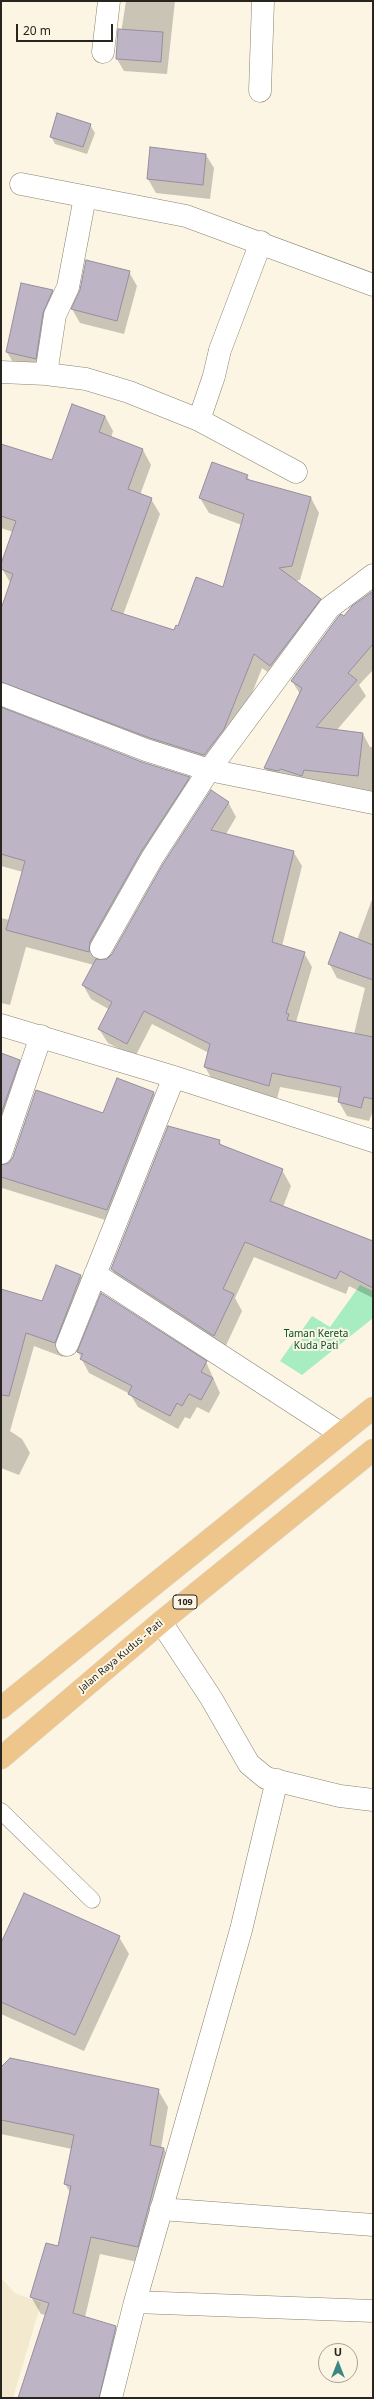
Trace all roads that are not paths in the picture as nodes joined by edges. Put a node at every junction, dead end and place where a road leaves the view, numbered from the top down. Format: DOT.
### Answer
graph roads {
  1 [pos="109,1"];
  2 [pos="263,1"];
  3 [pos="103,52"];
  4 [pos="260,91"];
  5 [pos="22,184"];
  6 [pos="85,197"];
  7 [pos="261,242"];
  8 [pos="373,285"];
  9 [pos="1,372"];
  10 [pos="46,374"];
  11 [pos="199,420"];
  12 [pos="296,472"];
  13 [pos="373,575"];
  14 [pos="1,694"];
  15 [pos="209,770"];
  16 [pos="373,803"];
  17 [pos="101,948"];
  18 [pos="1,1025"];
  19 [pos="41,1036"];
  20 [pos="174,1077"];
  21 [pos="373,1141"];
  22 [pos="1,1153"];
  23 [pos="95,1274"];
  24 [pos="67,1345"];
  25 [pos="373,1408"];
  26 [pos="340,1434"];
  27 [pos="373,1450"];
  28 [pos="161,1622"];
  29 [pos="1,1708"];
  30 [pos="1,1758"];
  31 [pos="277,1780"];
  32 [pos="373,1800"];
  33 [pos="1,1811"];
  34 [pos="92,1900"];
  35 [pos="161,2209"];
  36 [pos="373,2225"];
  37 [pos="135,2302"];
  38 [pos="373,2312"];
  39 [pos="111,2398"];
  1 -- 3 [label="street"];
  2 -- 4 [label="street"];
  5 -- 6 [label="street"];
  6 -- 7 [label="street"];
  6 -- 10 [label="street"];
  7 -- 8 [label="street"];
  7 -- 11 [label="street"];
  9 -- 10 [label="street"];
  10 -- 11 [label="street"];
  11 -- 12 [label="street"];
  13 -- 15 [label="street"];
  14 -- 15 [label="street"];
  15 -- 16 [label="street"];
  15 -- 17 [label="street"];
  18 -- 19 [label="street"];
  19 -- 20 [label="street"];
  19 -- 22 [label="street"];
  20 -- 21 [label="street"];
  20 -- 23 [label="street"];
  23 -- 24 [label="street"];
  23 -- 26 [label="street"];
  25 -- 26 [label="main road"];
  26 -- 29 [label="main road"];
  27 -- 28 [label="main road, Jalan Raya Kudus - Pati / 109"];
  28 -- 30 [label="main road, Jalan Raya Kudus - Pati / 109"];
  28 -- 31 [label="street"];
  31 -- 32 [label="street"];
  31 -- 35 [label="street"];
  33 -- 34 [label="lane"];
  35 -- 36 [label="street"];
  35 -- 37 [label="street"];
  37 -- 38 [label="street"];
  37 -- 39 [label="street"];
}
